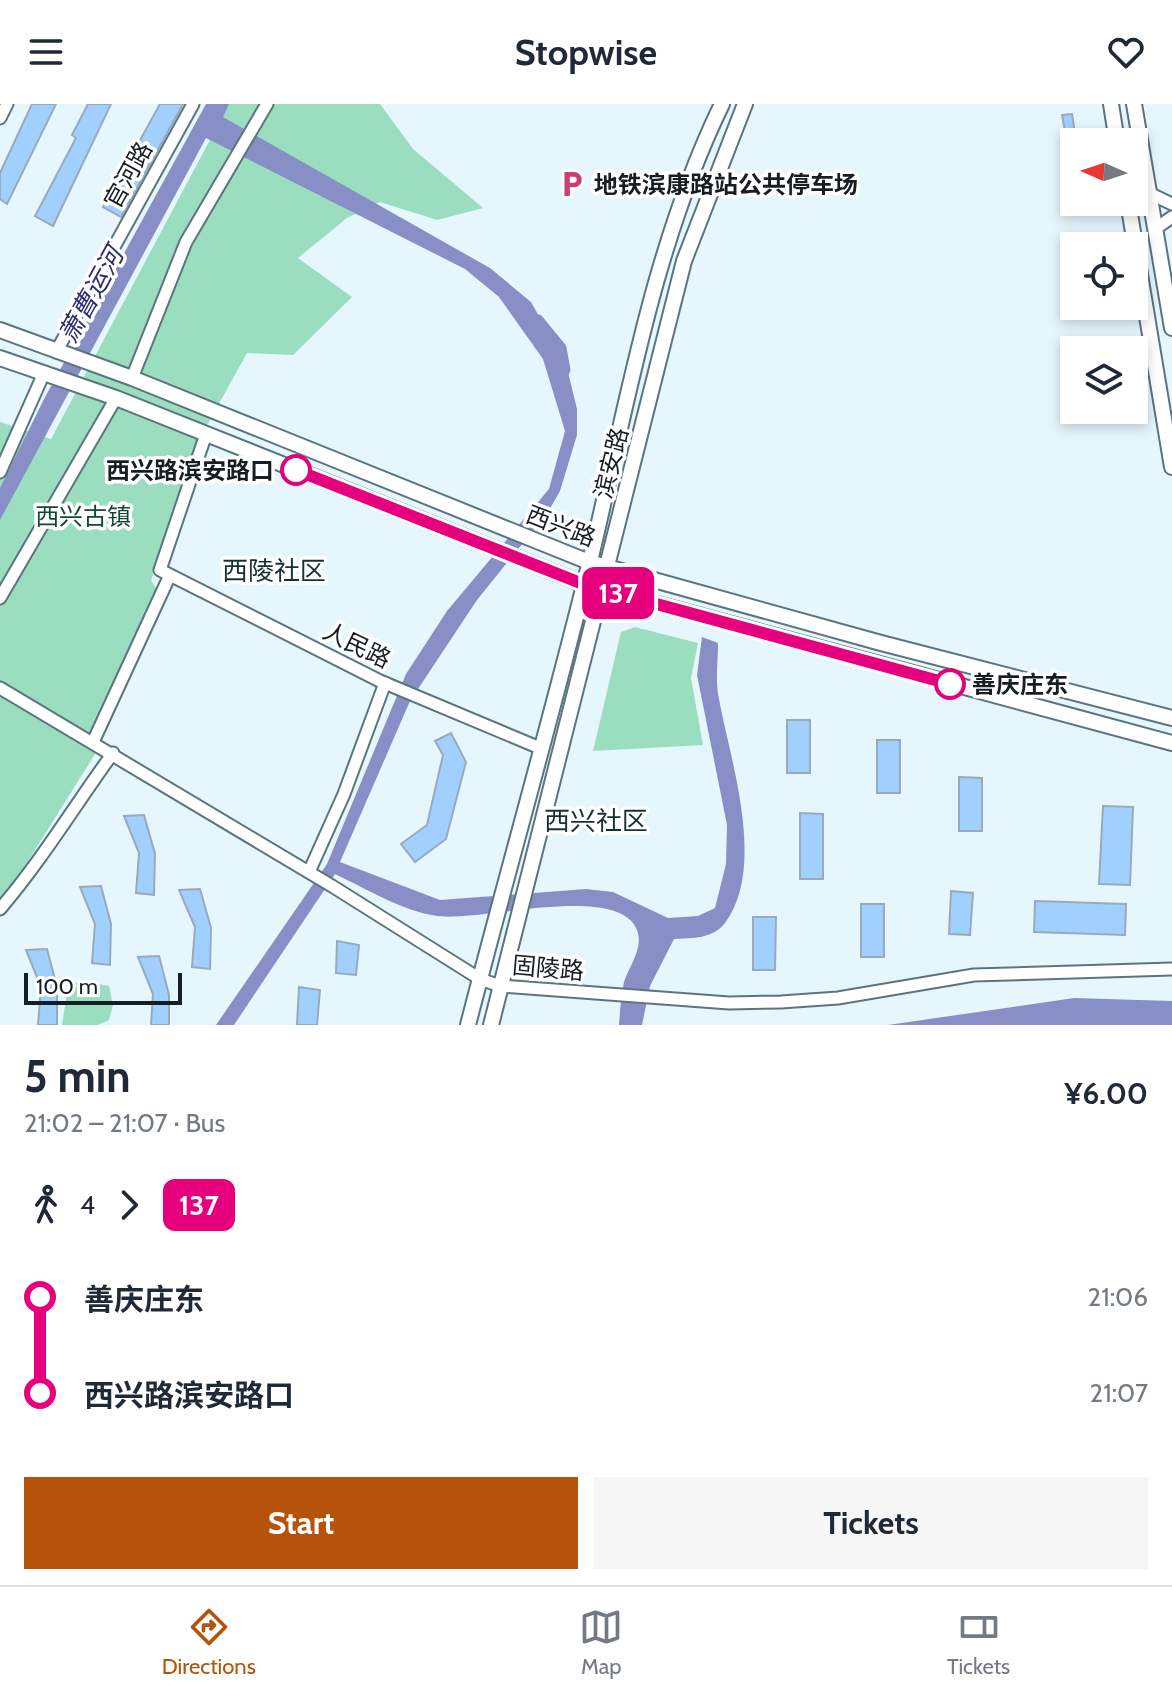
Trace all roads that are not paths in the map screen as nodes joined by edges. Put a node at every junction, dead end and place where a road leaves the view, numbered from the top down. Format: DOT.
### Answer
graph roads {
  1 [pos="7,104"];
  2 [pos="193,104"];
  3 [pos="267,104"];
  4 [pos="722,104"];
  5 [pos="745,104"];
  6 [pos="1111,104"];
  7 [pos="1134,104"];
  8 [pos="0,118"];
  9 [pos="1115,128"];
  10 [pos="1149,193"];
  11 [pos="1172,204"];
  12 [pos="1130,216"];
  13 [pos="1172,217"];
  14 [pos="1155,229"];
  15 [pos="1172,328"];
  16 [pos="0,330"];
  17 [pos="59,353"];
  18 [pos="0,358"];
  19 [pos="47,374"];
  20 [pos="132,378"];
  21 [pos="116,398"];
  22 [pos="206,434"];
  23 [pos="1172,467"];
  24 [pos="0,472"];
  25 [pos="589,562"];
  26 [pos="608,566"];
  27 [pos="165,573"];
  28 [pos="583,584"];
  29 [pos="603,589"];
  30 [pos="0,598"];
  31 [pos="385,683"];
  32 [pos="0,688"];
  33 [pos="1172,718"];
  34 [pos="93,742"];
  35 [pos="1172,743"];
  36 [pos="540,748"];
  37 [pos="113,753"];
  38 [pos="309,872"];
  39 [pos="0,909"];
  40 [pos="1172,969"];
  41 [pos="480,979"];
  42 [pos="500,986"];
  43 [pos="468,1025"];
  44 [pos="491,1025"];
  1 -- 8 [label="street"];
  2 -- 17 [label="street, 官河路"];
  3 -- 20 [label="street"];
  4 -- 25 [label="main road, 滨安路"];
  5 -- 26 [label="main road, 滨安路"];
  6 -- 9 [label="main road"];
  7 -- 10 [label="main road"];
  10 -- 11 [label="street"];
  10 -- 14 [label="main road"];
  12 -- 23 [label="main road"];
  13 -- 14 [label="street"];
  14 -- 15 [label="main road"];
  16 -- 17 [label="main road, 西兴路"];
  17 -- 20 [label="main road, 西兴路"];
  18 -- 19 [label="main road, 西兴路"];
  19 -- 21 [label="main road, 西兴路"];
  19 -- 24 [label="street"];
  20 -- 25 [label="main road, 西兴路"];
  21 -- 22 [label="main road, 西兴路"];
  21 -- 30 [label="street"];
  22 -- 27 [label="street"];
  22 -- 28 [label="main road, 西兴路"];
  25 -- 26 [label="main road, 西兴路"];
  25 -- 28 [label="main road, 滨安路"];
  26 -- 29 [label="main road, 滨安路"];
  26 -- 33 [label="main road, 西兴路"];
  27 -- 31 [label="street, 人民路"];
  27 -- 34 [label="street"];
  28 -- 29 [label="main road, 西兴路"];
  28 -- 36 [label="main road, 滨安路"];
  29 -- 35 [label="main road, 西兴路"];
  29 -- 42 [label="main road, 滨安路"];
  31 -- 36 [label="street, 人民路"];
  31 -- 38 [label="street"];
  32 -- 34 [label="street, 固陵路"];
  34 -- 37 [label="street, 固陵路"];
  36 -- 41 [label="main road, 滨安路"];
  37 -- 38 [label="street, 固陵路"];
  37 -- 39 [label="street"];
  38 -- 41 [label="street, 固陵路"];
  40 -- 42 [label="street, 固陵路"];
  41 -- 42 [label="street, 固陵路"];
  41 -- 43 [label="main road, 滨安路"];
  42 -- 44 [label="main road, 滨安路"];
}
